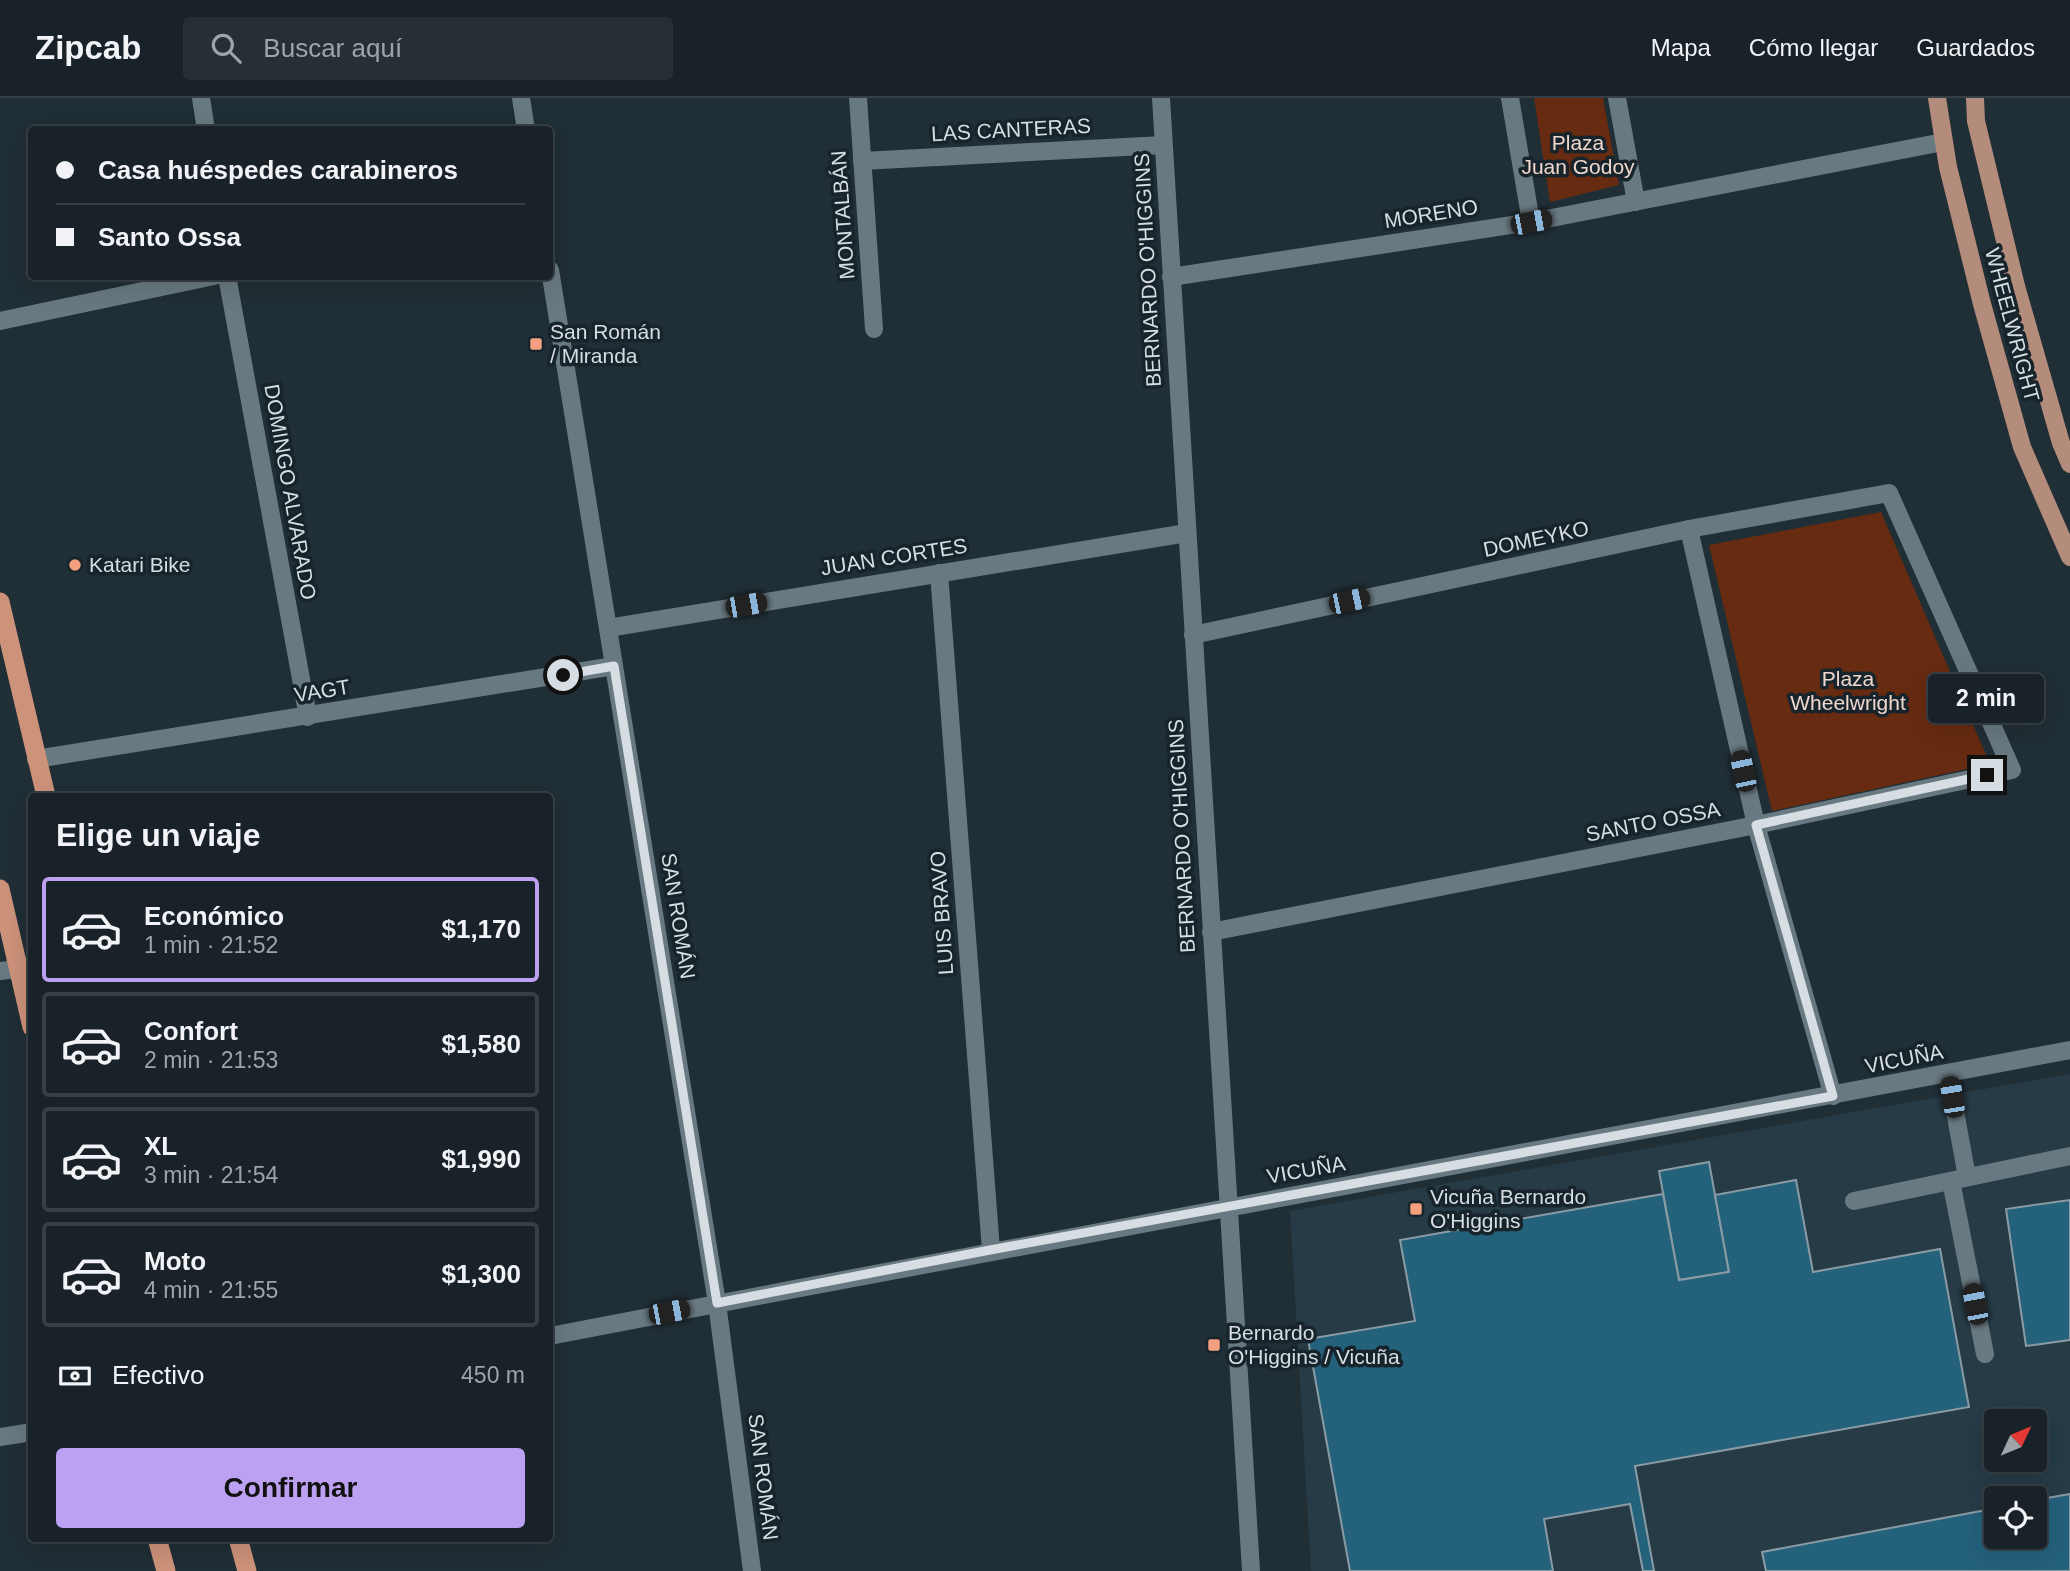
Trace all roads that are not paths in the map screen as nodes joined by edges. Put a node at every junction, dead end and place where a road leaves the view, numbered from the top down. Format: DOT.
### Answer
graph roads {
  1 [pos="201,98"];
  2 [pos="520,98"];
  3 [pos="858,98"];
  4 [pos="1161,98"];
  5 [pos="1510,98"];
  6 [pos="1617,98"];
  7 [pos="1937,98"];
  8 [pos="1975,98"];
  9 [pos="205,126"];
  10 [pos="525,126"];
  11 [pos="1943,142"];
  12 [pos="1163,145"];
  13 [pos="862,161"];
  14 [pos="1636,202"];
  15 [pos="1531,222"];
  16 [pos="1171,277"];
  17 [pos="195,280"];
  18 [pos="228,280"];
  19 [pos="552,280"];
  20 [pos="0,321"];
  21 [pos="874,329"];
  22 [pos="2070,464"];
  23 [pos="1889,493"];
  24 [pos="1689,529"];
  25 [pos="1187,533"];
  26 [pos="2070,557"];
  27 [pos="939,573"];
  28 [pos="0,602"];
  29 [pos="608,628"];
  30 [pos="1193,635"];
  31 [pos="614,666"];
  32 [pos="308,716"];
  33 [pos="36,759"];
  34 [pos="45,793"];
  35 [pos="1756,825"];
  36 [pos="0,890"];
  37 [pos="1211,932"];
  38 [pos="16,969"];
  39 [pos="28,1012"];
  40 [pos="2070,1050"];
  41 [pos="1948,1073"];
  42 [pos="1833,1096"];
  43 [pos="2070,1156"];
  44 [pos="1959,1179"];
  45 [pos="1854,1201"];
  46 [pos="1228,1208"];
  47 [pos="990,1250"];
  48 [pos="717,1303"];
  49 [pos="553,1335"];
  50 [pos="1985,1354"];
  51 [pos="28,1433"];
  52 [pos="0,1437"];
  53 [pos="159,1542"];
  54 [pos="240,1542"];
  55 [pos="166,1571"];
  56 [pos="247,1571"];
  57 [pos="752,1571"];
  58 [pos="1251,1571"];
  1 -- 9 [label="street"];
  2 -- 10 [label="street"];
  3 -- 13 [label="street, MONTALBÁN"];
  4 -- 12 [label="street, BERNARDO O'HIGGINS"];
  5 -- 15 [label="street"];
  6 -- 14 [label="street"];
  7 -- 11 [label="main road, WHEELWRIGHT"];
  8 -- 22 [label="main road, WHEELWRIGHT"];
  11 -- 14 [label="street, MORENO"];
  11 -- 26 [label="main road, WHEELWRIGHT"];
  12 -- 13 [label="street, LAS CANTERAS"];
  12 -- 16 [label="street, BERNARDO O'HIGGINS"];
  13 -- 21 [label="street, MONTALBÁN"];
  14 -- 15 [label="street, MORENO"];
  15 -- 16 [label="street, MORENO"];
  16 -- 25 [label="street, BERNARDO O'HIGGINS"];
  17 -- 20 [label="street"];
  18 -- 32 [label="street, DOMINGO ALVARADO"];
  19 -- 29 [label="street, SAN ROMÁN"];
  23 -- 24 [label="street, DOMEYKO"];
  23 -- 35 [label="street, SANTO OSSA"];
  24 -- 30 [label="street, DOMEYKO"];
  24 -- 35 [label="street"];
  25 -- 27 [label="street, JUAN CORTES"];
  25 -- 30 [label="street, BERNARDO O'HIGGINS"];
  27 -- 29 [label="street, JUAN CORTES"];
  27 -- 47 [label="street, LUIS BRAVO"];
  28 -- 33 [label="highway"];
  29 -- 31 [label="street, SAN ROMÁN"];
  30 -- 37 [label="street, BERNARDO O'HIGGINS"];
  31 -- 32 [label="street, VAGT"];
  31 -- 48 [label="street, SAN ROMÁN"];
  32 -- 33 [label="street, VAGT"];
  33 -- 34 [label="highway"];
  35 -- 37 [label="street, SANTO OSSA"];
  35 -- 42 [label="street"];
  36 -- 38 [label="highway"];
  37 -- 46 [label="street, BERNARDO O'HIGGINS"];
  38 -- 39 [label="highway"];
  40 -- 41 [label="street, VICUÑA"];
  41 -- 42 [label="street, VICUÑA"];
  41 -- 44 [label="street"];
  42 -- 46 [label="street, VICUÑA"];
  43 -- 44 [label="street"];
  44 -- 45 [label="street"];
  44 -- 50 [label="street"];
  46 -- 47 [label="street, VICUÑA"];
  46 -- 58 [label="street, BERNARDO O'HIGGINS"];
  47 -- 48 [label="street, VICUÑA"];
  48 -- 49 [label="street, VICUÑA"];
  48 -- 57 [label="street, SAN ROMÁN"];
  51 -- 52 [label="street"];
  53 -- 55 [label="highway"];
  54 -- 56 [label="highway"];
}
